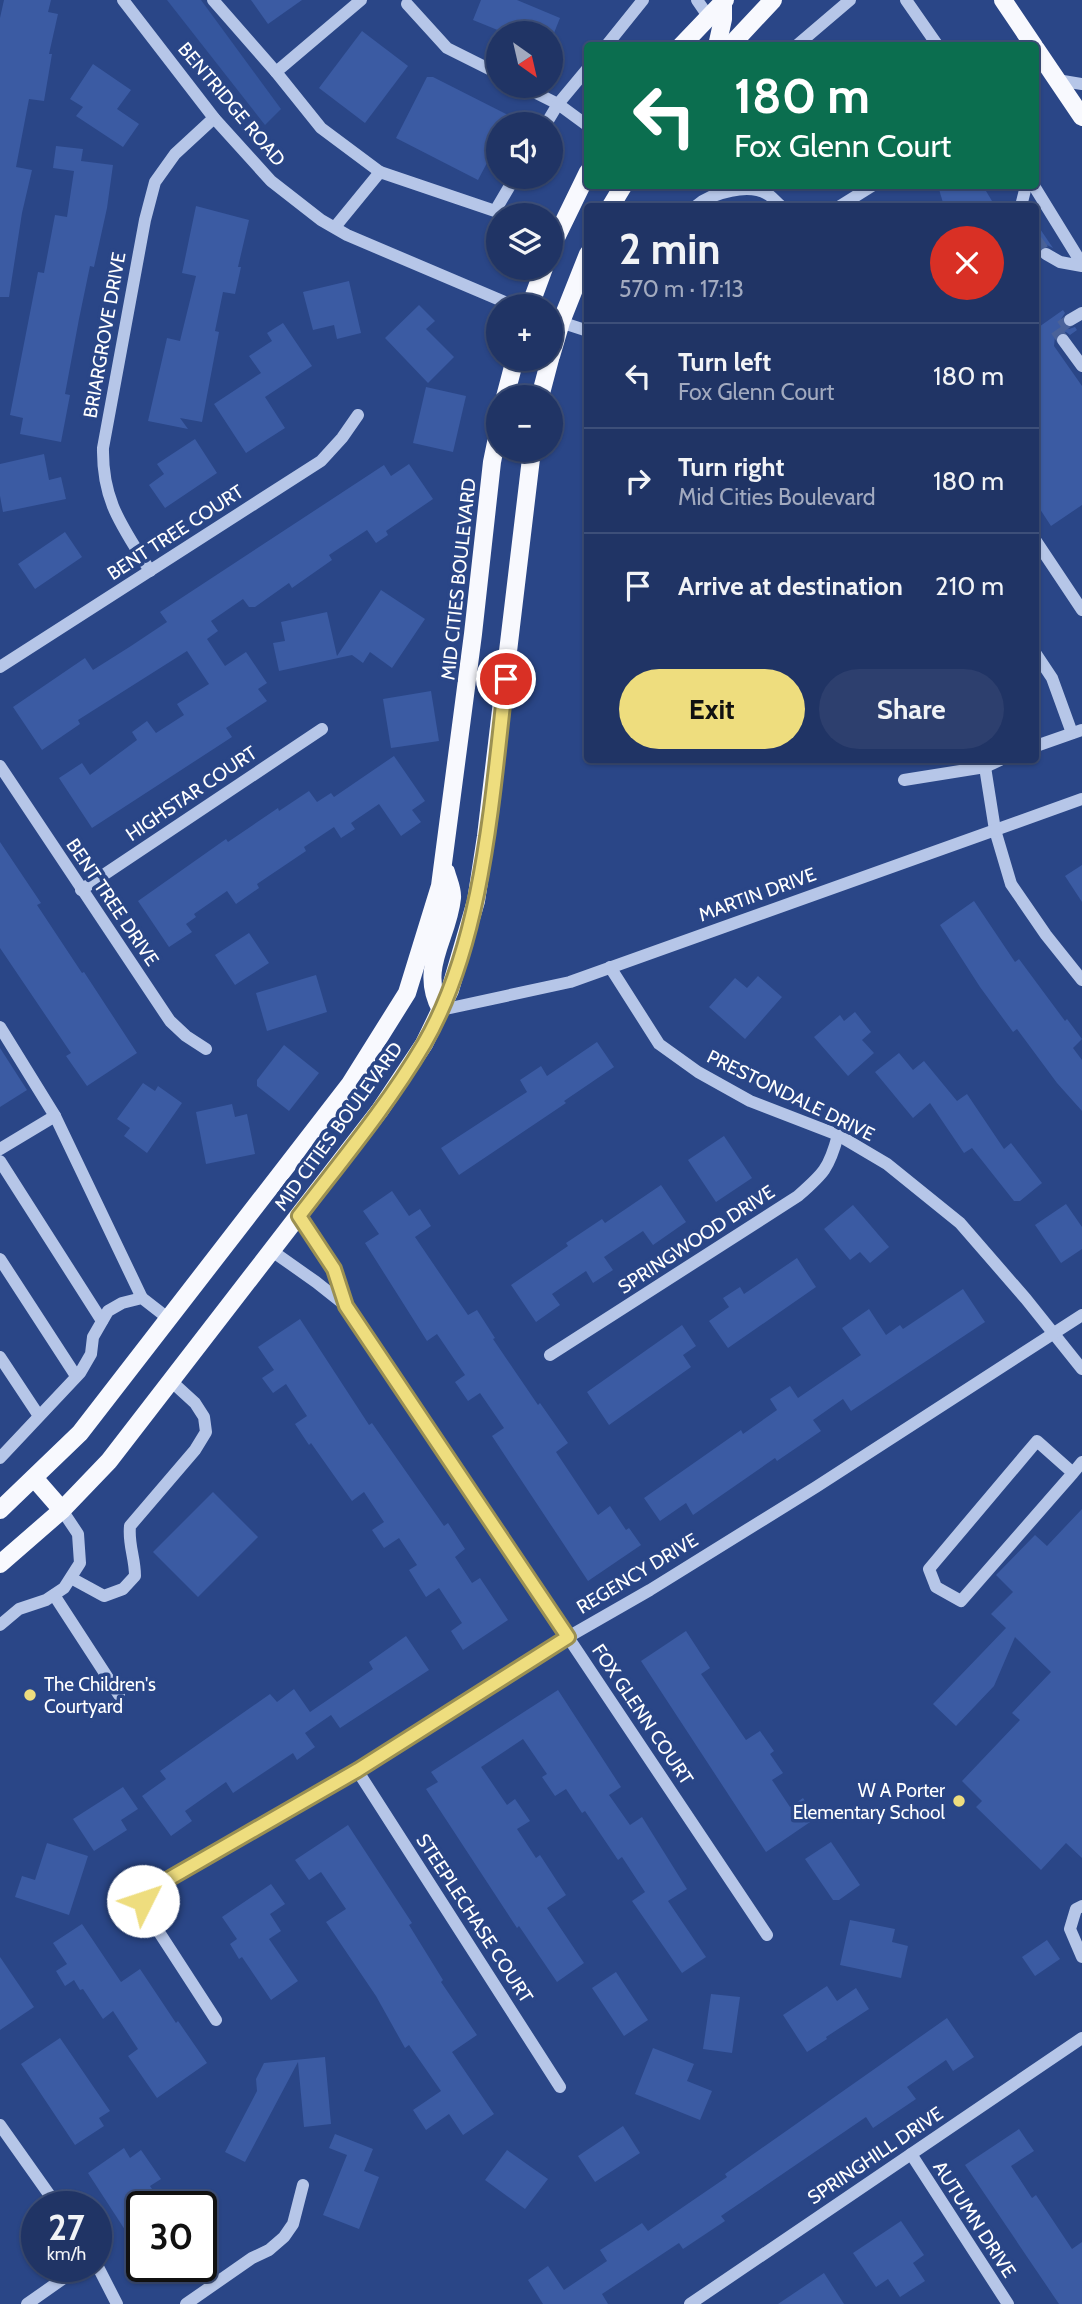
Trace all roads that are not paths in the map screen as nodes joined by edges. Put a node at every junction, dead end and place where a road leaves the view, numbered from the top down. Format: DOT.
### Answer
graph roads {
  1 [pos="123,0"];
  2 [pos="213,0"];
  3 [pos="361,0"];
  4 [pos="643,0"];
  5 [pos="697,0"];
  6 [pos="723,0"];
  7 [pos="772,0"];
  8 [pos="850,0"];
  9 [pos="906,0"];
  10 [pos="1003,0"];
  11 [pos="406,1"];
  12 [pos="708,16"];
  13 [pos="609,42"];
  14 [pos="685,42"];
  15 [pos="718,42"];
  16 [pos="737,42"];
  17 [pos="801,42"];
  18 [pos="935,42"];
  19 [pos="1032,42"];
  20 [pos="1039,53"];
  21 [pos="486,68"];
  22 [pos="276,72"];
  23 [pos="584,73"];
  24 [pos="1057,80"];
  25 [pos="1082,84"];
  26 [pos="546,98"];
  27 [pos="558,104"];
  28 [pos="554,112"];
  29 [pos="1082,117"];
  30 [pos="214,118"];
  31 [pos="584,123"];
  32 [pos="380,172"];
  33 [pos="584,180"];
  34 [pos="508,189"];
  35 [pos="736,189"];
  36 [pos="745,189"];
  37 [pos="867,189"];
  38 [pos="1036,189"];
  39 [pos="699,203"];
  40 [pos="778,203"];
  41 [pos="845,203"];
  42 [pos="563,223"];
  43 [pos="335,228"];
  44 [pos="1046,254"];
  45 [pos="584,262"];
  46 [pos="1082,265"];
  47 [pos="486,294"];
  48 [pos="563,306"];
  49 [pos="1082,313"];
  50 [pos="1070,320"];
  51 [pos="563,323"];
  52 [pos="584,330"];
  53 [pos="1063,340"];
  54 [pos="1082,366"];
  55 [pos="358,415"];
  56 [pos="492,462"];
  57 [pos="531,462"];
  58 [pos="1039,546"];
  59 [pos="150,571"];
  60 [pos="1082,610"];
  61 [pos="1039,658"];
  62 [pos="0,667"];
  63 [pos="322,729"];
  64 [pos="1077,732"];
  65 [pos="1039,745"];
  66 [pos="986,763"];
  67 [pos="0,766"];
  68 [pos="904,780"];
  69 [pos="1082,799"];
  70 [pos="995,830"];
  71 [pos="444,865"];
  72 [pos="81,890"];
  73 [pos="610,967"];
  74 [pos="1082,980"];
  75 [pos="441,1010"];
  76 [pos="0,1027"];
  77 [pos="206,1049"];
  78 [pos="55,1116"];
  79 [pos="838,1135"];
  80 [pos="0,1149"];
  81 [pos="0,1161"];
  82 [pos="299,1216"];
  83 [pos="272,1251"];
  84 [pos="0,1259"];
  85 [pos="142,1298"];
  86 [pos="346,1306"];
  87 [pos="1082,1315"];
  88 [pos="169,1319"];
  89 [pos="102,1321"];
  90 [pos="1055,1333"];
  91 [pos="550,1355"];
  92 [pos="0,1357"];
  93 [pos="1082,1369"];
  94 [pos="76,1376"];
  95 [pos="171,1381"];
  96 [pos="39,1416"];
  97 [pos="0,1458"];
  98 [pos="1082,1462"];
  99 [pos="1073,1473"];
  100 [pos="35,1479"];
  101 [pos="0,1510"];
  102 [pos="62,1510"];
  103 [pos="0,1564"];
  104 [pos="71,1578"];
  105 [pos="54,1595"];
  106 [pos="0,1625"];
  107 [pos="568,1637"];
  108 [pos="119,1695"];
  109 [pos="358,1770"];
  110 [pos="1082,1906"];
  111 [pos="767,1935"];
  112 [pos="1082,1957"];
  113 [pos="216,2020"];
  114 [pos="1082,2038"];
  115 [pos="560,2087"];
  116 [pos="0,2125"];
  117 [pos="911,2154"];
  118 [pos="303,2185"];
  119 [pos="47,2191"];
  120 [pos="58,2282"];
  121 [pos="106,2282"];
  122 [pos="27,2304"];
  123 [pos="117,2304"];
  124 [pos="186,2304"];
  125 [pos="690,2304"];
  126 [pos="1008,2304"];
  1 -- 30 [label="street, BENTRIDGE ROAD"];
  2 -- 22 [label="street"];
  3 -- 22 [label="street"];
  4 -- 13 [label="street"];
  5 -- 12 [label="street"];
  6 -- 12 [label="main road"];
  6 -- 15 [label="main road"];
  7 -- 16 [label="main road"];
  8 -- 17 [label="street"];
  9 -- 18 [label="street"];
  10 -- 19 [label="main road"];
  11 -- 21 [label="street"];
  12 -- 14 [label="main road"];
  20 -- 24 [label="main road"];
  22 -- 32 [label="street"];
  23 -- 27 [label="street"];
  24 -- 25 [label="street"];
  24 -- 29 [label="main road"];
  26 -- 27 [label="street"];
  27 -- 28 [label="street"];
  27 -- 31 [label="street"];
  30 -- 43 [label="street, BENTRIDGE ROAD"];
  30 -- 59 [label="street, BRIARGROVE DRIVE"];
  32 -- 34 [label="street"];
  32 -- 43 [label="street"];
  33 -- 42 [label="main road"];
  35 -- 39 [label="street"];
  36 -- 40 [label="street"];
  37 -- 41 [label="street"];
  38 -- 46 [label="street"];
  43 -- 47 [label="street, BENTRIDGE ROAD"];
  44 -- 46 [label="street"];
  45 -- 48 [label="main road"];
  49 -- 50 [label="street"];
  51 -- 52 [label="street"];
  53 -- 54 [label="street"];
  55 -- 59 [label="street, BENT TREE COURT"];
  56 -- 71 [label="main road, MID CITIES BOULEVARD"];
  57 -- 75 [label="main road, MID CITIES BOULEVARD"];
  58 -- 60 [label="street"];
  59 -- 62 [label="street, BENT TREE COURT"];
  61 -- 64 [label="street"];
  63 -- 72 [label="street, HIGHSTAR COURT"];
  64 -- 65 [label="street"];
  66 -- 68 [label="street"];
  66 -- 70 [label="street"];
  67 -- 72 [label="street, BENT TREE DRIVE"];
  69 -- 70 [label="street, MARTIN DRIVE"];
  70 -- 73 [label="street, MARTIN DRIVE"];
  70 -- 74 [label="street"];
  71 -- 75 [label="main road"];
  71 -- 88 [label="main road, MID CITIES BOULEVARD"];
  72 -- 77 [label="street, BENT TREE DRIVE"];
  73 -- 75 [label="street, MARTIN DRIVE"];
  73 -- 79 [label="street, PRESTONDALE DRIVE"];
  75 -- 82 [label="main road, MID CITIES BOULEVARD"];
  76 -- 78 [label="street"];
  78 -- 80 [label="street"];
  78 -- 85 [label="street"];
  79 -- 90 [label="street, PRESTONDALE DRIVE"];
  79 -- 91 [label="street, SPRINGWOOD DRIVE"];
  81 -- 89 [label="street"];
  82 -- 83 [label="main road, MID CITIES BOULEVARD"];
  82 -- 86 [label="street, FOX GLENN COURT"];
  83 -- 86 [label="street, FOX GLENN COURT"];
  83 -- 95 [label="main road, MID CITIES BOULEVARD"];
  84 -- 94 [label="street"];
  85 -- 88 [label="street"];
  85 -- 89 [label="street"];
  86 -- 107 [label="street, FOX GLENN COURT"];
  87 -- 90 [label="street, REGENCY DRIVE"];
  88 -- 100 [label="main road, MID CITIES BOULEVARD"];
  89 -- 94 [label="street"];
  90 -- 93 [label="street, PRESTONDALE DRIVE"];
  90 -- 107 [label="street, REGENCY DRIVE"];
  92 -- 96 [label="street"];
  94 -- 96 [label="street"];
  95 -- 102 [label="main road, MID CITIES BOULEVARD"];
  95 -- 104 [label="street"];
  96 -- 97 [label="street"];
  98 -- 99 [label="street"];
  99 -- 99 [label="street"];
  100 -- 101 [label="main road, MID CITIES BOULEVARD"];
  100 -- 102 [label="main road"];
  102 -- 103 [label="main road, MID CITIES BOULEVARD"];
  102 -- 104 [label="street"];
  104 -- 105 [label="street"];
  105 -- 106 [label="street"];
  105 -- 108 [label="street"];
  107 -- 109 [label="street, REGENCY DRIVE"];
  107 -- 111 [label="street, FOX GLENN COURT"];
  109 -- 113 [label="street, REGENCY DRIVE"];
  109 -- 115 [label="street, STEEPLECHASE COURT"];
  110 -- 112 [label="street"];
  114 -- 117 [label="street, SPRINGHILL DRIVE"];
  116 -- 119 [label="street"];
  117 -- 125 [label="street, SPRINGHILL DRIVE"];
  117 -- 126 [label="street, AUTUMN DRIVE"];
  118 -- 124 [label="street"];
  120 -- 122 [label="street"];
  121 -- 123 [label="street"];
}
